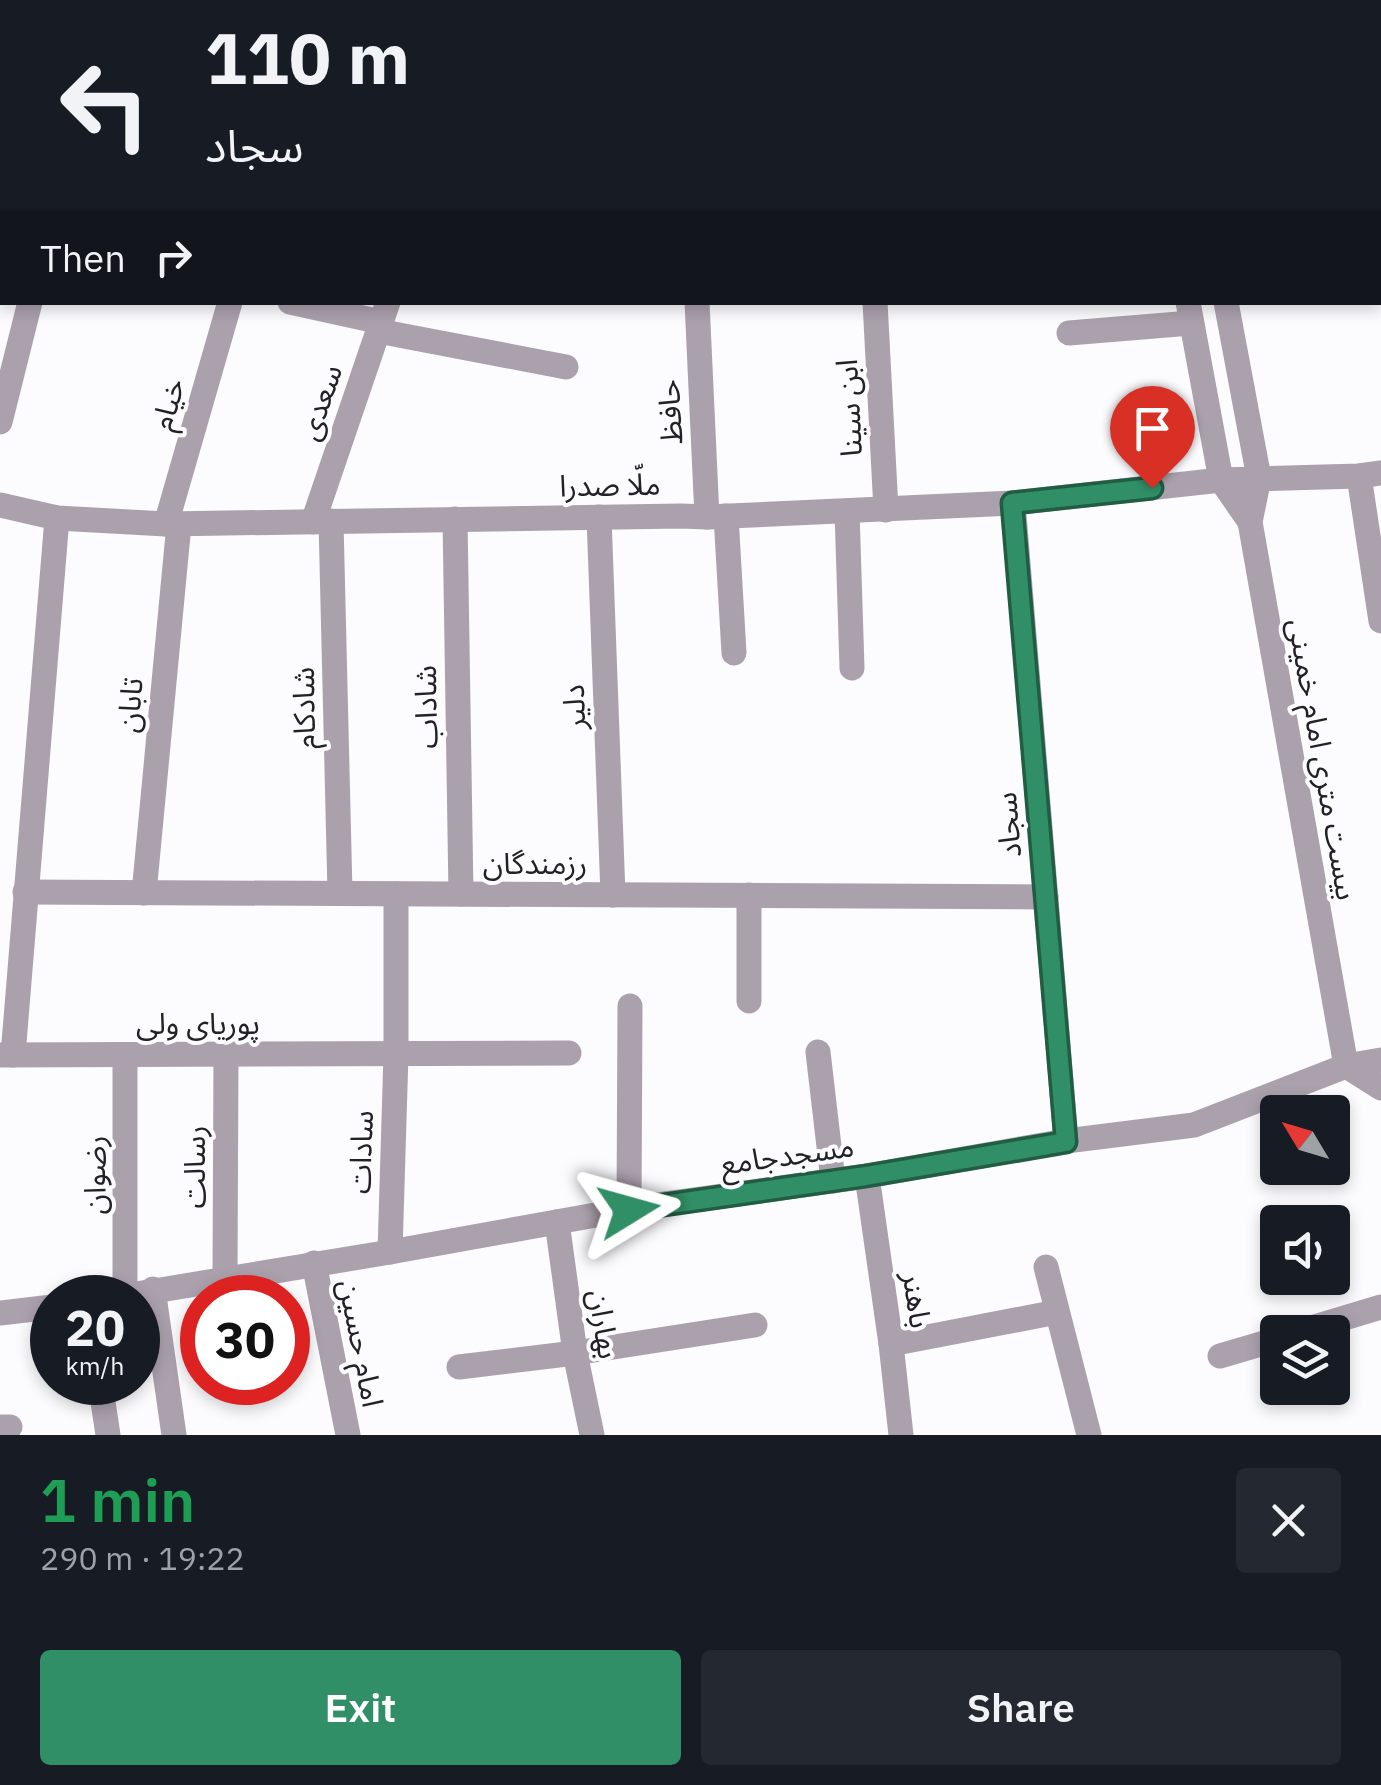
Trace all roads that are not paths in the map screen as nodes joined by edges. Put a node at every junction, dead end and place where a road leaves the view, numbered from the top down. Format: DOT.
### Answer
graph roads {
  1 [pos="29,305"];
  2 [pos="229,305"];
  3 [pos="306,305"];
  4 [pos="696,305"];
  5 [pos="875,305"];
  6 [pos="1227,305"];
  7 [pos="1190,313"];
  8 [pos="382,319"];
  9 [pos="1068,333"];
  10 [pos="566,367"];
  11 [pos="0,422"];
  12 [pos="1370,475"];
  13 [pos="1259,478"];
  14 [pos="1222,480"];
  15 [pos="1012,503"];
  16 [pos="0,505"];
  17 [pos="886,510"];
  18 [pos="847,511"];
  19 [pos="599,517"];
  20 [pos="716,517"];
  21 [pos="57,518"];
  22 [pos="454,519"];
  23 [pos="322,522"];
  24 [pos="1250,522"];
  25 [pos="172,524"];
  26 [pos="1381,621"];
  27 [pos="734,653"];
  28 [pos="852,668"];
  29 [pos="25,892"];
  30 [pos="144,892"];
  31 [pos="340,893"];
  32 [pos="396,894"];
  33 [pos="461,894"];
  34 [pos="613,895"];
  35 [pos="749,896"];
  36 [pos="1046,897"];
  37 [pos="750,1001"];
  38 [pos="630,1006"];
  39 [pos="818,1052"];
  40 [pos="570,1053"];
  41 [pos="226,1054"];
  42 [pos="396,1054"];
  43 [pos="6,1055"];
  44 [pos="125,1055"];
  45 [pos="1381,1060"];
  46 [pos="1346,1066"];
  47 [pos="1381,1088"];
  48 [pos="1066,1142"];
  49 [pos="866,1176"];
  50 [pos="832,1181"];
  51 [pos="629,1210"];
  52 [pos="557,1222"];
  53 [pos="390,1252"];
  54 [pos="314,1263"];
  55 [pos="1046,1266"];
  56 [pos="119,1275"];
  57 [pos="225,1275"];
  58 [pos="251,1275"];
  59 [pos="1381,1307"];
  60 [pos="30,1310"];
  61 [pos="1058,1312"];
  62 [pos="0,1313"];
  63 [pos="1350,1316"];
  64 [pos="755,1324"];
  65 [pos="160,1342"];
  66 [pos="892,1344"];
  67 [pos="1260,1344"];
  68 [pos="575,1354"];
  69 [pos="1220,1356"];
  70 [pos="459,1367"];
  71 [pos="103,1405"];
  72 [pos="108,1435"];
  73 [pos="174,1435"];
  74 [pos="348,1435"];
  75 [pos="592,1435"];
  76 [pos="901,1435"];
  77 [pos="1089,1435"];
  1 -- 11 [label="street"];
  2 -- 25 [label="street, خیام"];
  3 -- 8 [label="street"];
  4 -- 20 [label="street, حافظ"];
  5 -- 17 [label="street, ابن سینا"];
  6 -- 13 [label="street, بیست متری امام خمینی"];
  7 -- 9 [label="street"];
  7 -- 14 [label="street, بیست متری امام خمینی"];
  8 -- 10 [label="street"];
  8 -- 23 [label="street, سعدی"];
  12 -- 13 [label="street, ملّا صدرا"];
  12 -- 26 [label="street"];
  13 -- 14 [label="street, ملّا صدرا"];
  13 -- 24 [label="street, بیست متری امام خمینی"];
  14 -- 15 [label="street, ملّا صدرا"];
  14 -- 24 [label="street, بیست متری امام خمینی"];
  15 -- 17 [label="street, ملّا صدرا"];
  15 -- 36 [label="street, سجاد"];
  16 -- 21 [label="street, ملّا صدرا"];
  17 -- 18 [label="street, ملّا صدرا"];
  18 -- 20 [label="street, ملّا صدرا"];
  18 -- 28 [label="street"];
  19 -- 20 [label="street, ملّا صدرا"];
  19 -- 22 [label="street, ملّا صدرا"];
  19 -- 34 [label="street, دلیر"];
  20 -- 27 [label="street, حافظ"];
  21 -- 25 [label="street, ملّا صدرا"];
  21 -- 29 [label="street"];
  22 -- 23 [label="street, ملّا صدرا"];
  22 -- 33 [label="street, شاداب"];
  23 -- 25 [label="street, ملّا صدرا"];
  23 -- 31 [label="street, شادکام"];
  24 -- 46 [label="street, بیست متری امام خمینی"];
  25 -- 30 [label="street, تابان"];
  29 -- 30 [label="street, رزمندگان"];
  29 -- 43 [label="street"];
  30 -- 31 [label="street, رزمندگان"];
  31 -- 32 [label="street, رزمندگان"];
  32 -- 33 [label="street, رزمندگان"];
  32 -- 42 [label="street, سادات"];
  33 -- 34 [label="street, رزمندگان"];
  34 -- 35 [label="street, رزمندگان"];
  35 -- 36 [label="street, رزمندگان"];
  35 -- 37 [label="street"];
  36 -- 48 [label="street, سجاد"];
  38 -- 51 [label="street"];
  39 -- 50 [label="street"];
  40 -- 42 [label="street, پوریای ولی"];
  41 -- 42 [label="street, پوریای ولی"];
  41 -- 44 [label="street, پوریای ولی"];
  41 -- 57 [label="street, رسالت"];
  42 -- 53 [label="street, سادات"];
  43 -- 44 [label="street, پوریای ولی"];
  44 -- 56 [label="street, رضوان"];
  45 -- 46 [label="street, مسجدجامع"];
  46 -- 47 [label="street"];
  46 -- 48 [label="street, مسجدجامع"];
  48 -- 49 [label="street, مسجدجامع"];
  49 -- 50 [label="street, مسجدجامع"];
  49 -- 66 [label="street, باهنر"];
  50 -- 51 [label="street, مسجدجامع"];
  51 -- 52 [label="street, مسجدجامع"];
  52 -- 53 [label="street, مسجدجامع"];
  52 -- 68 [label="street, بهاران"];
  53 -- 54 [label="street, مسجدجامع"];
  54 -- 58 [label="street, مسجدجامع"];
  54 -- 74 [label="street, امام حسین"];
  55 -- 61 [label="street"];
  59 -- 63 [label="street"];
  60 -- 62 [label="street"];
  61 -- 66 [label="street"];
  61 -- 77 [label="street"];
  64 -- 68 [label="street"];
  65 -- 73 [label="street"];
  66 -- 76 [label="street, باهنر"];
  67 -- 69 [label="street"];
  68 -- 70 [label="street"];
  68 -- 75 [label="street, بهاران"];
  71 -- 72 [label="street"];
}
